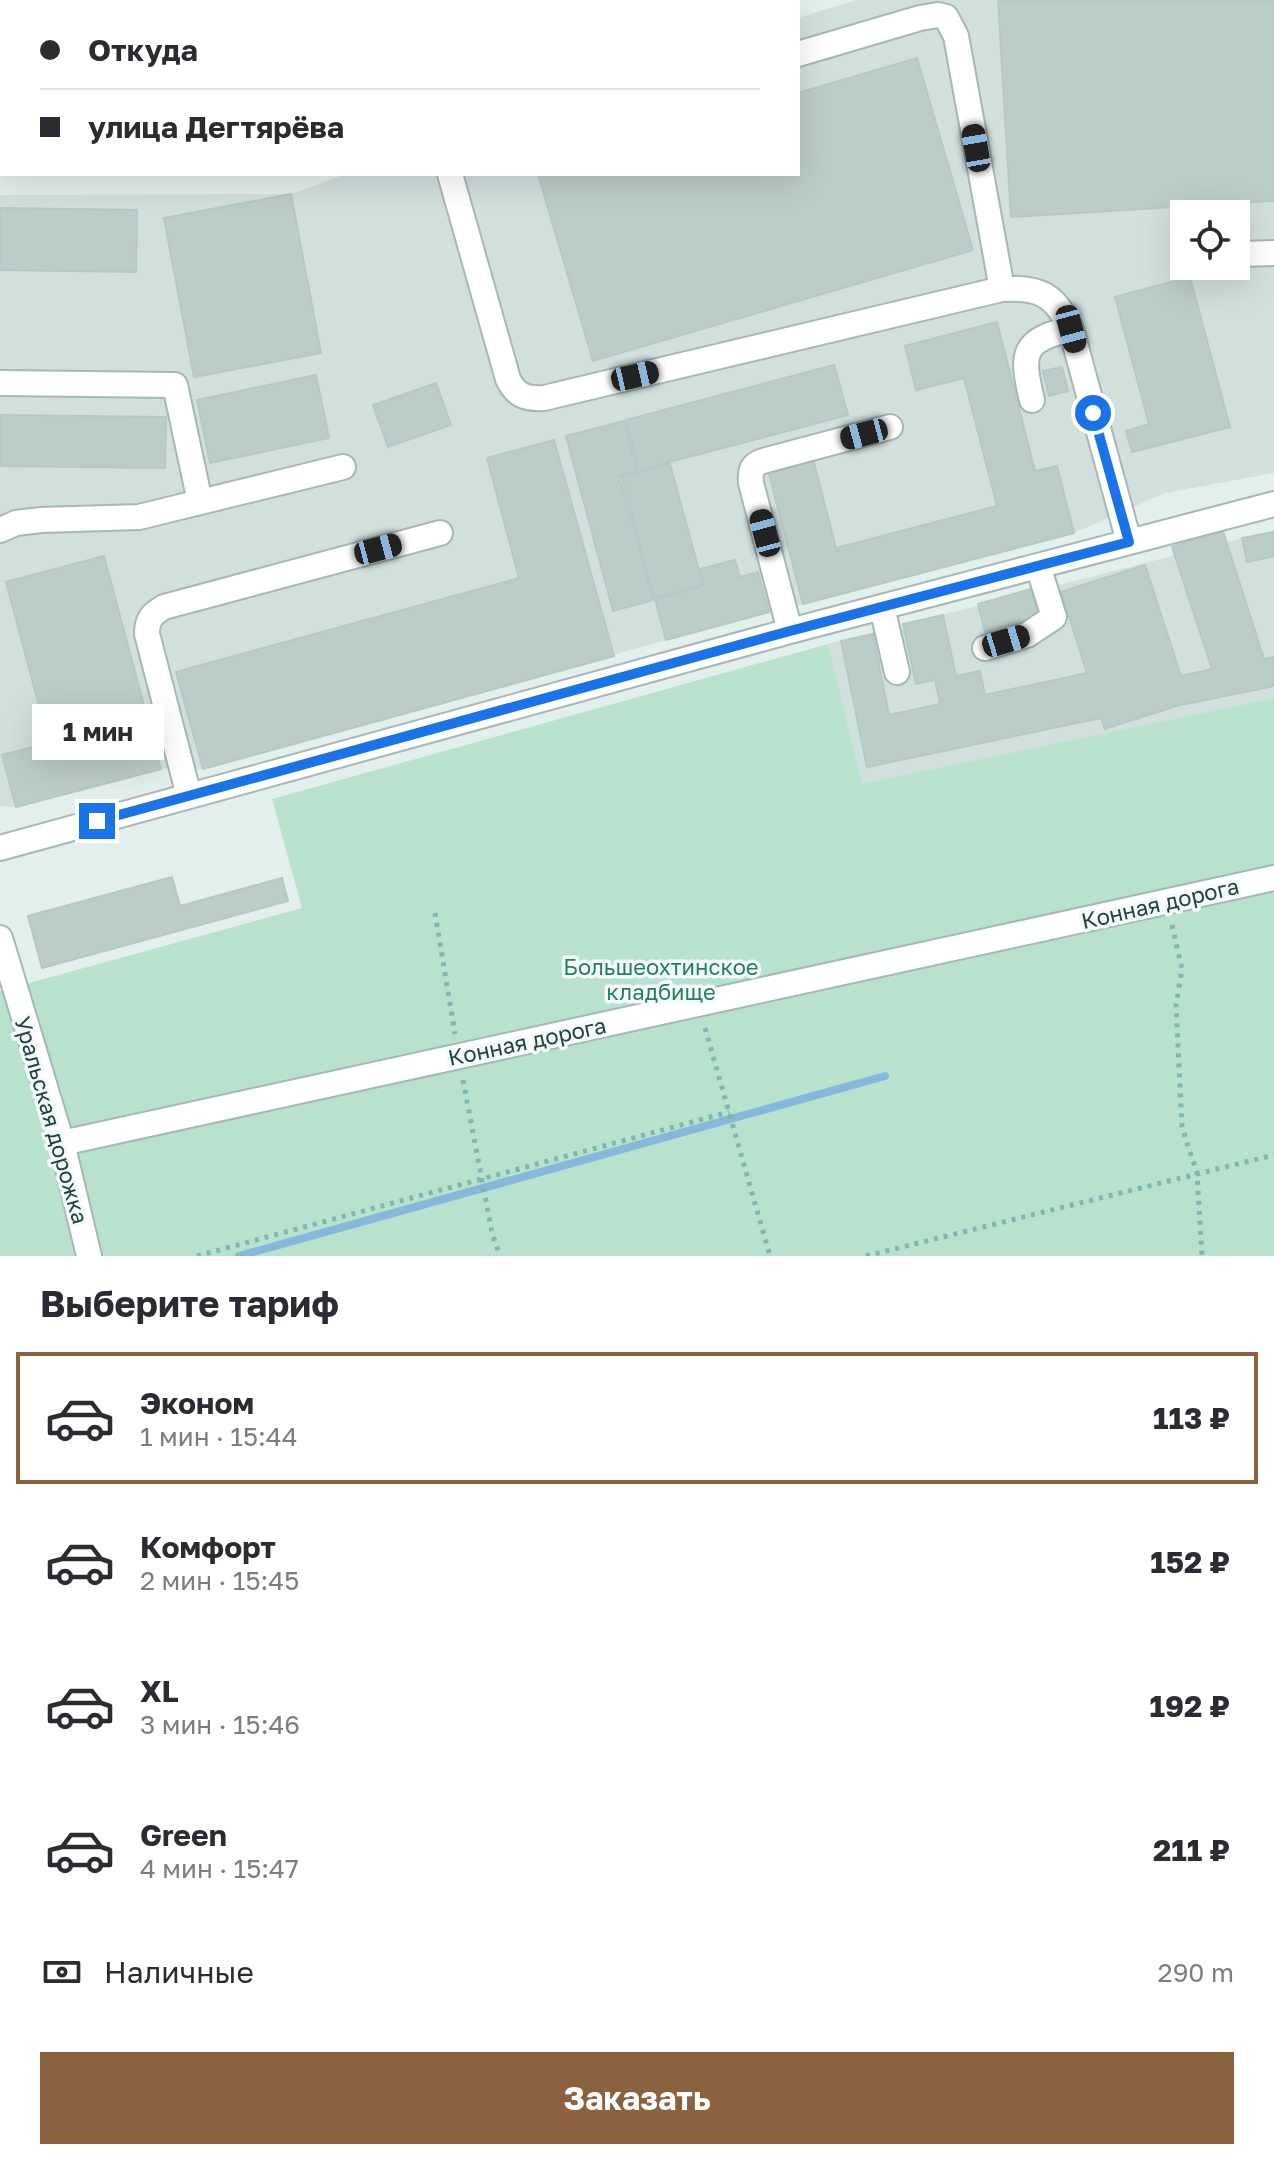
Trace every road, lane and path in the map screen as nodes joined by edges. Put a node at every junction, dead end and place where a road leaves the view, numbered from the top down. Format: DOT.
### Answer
graph roads {
  1 [pos="800,53"];
  2 [pos="451,176"];
  3 [pos="1274,253"];
  4 [pos="1250,254"];
  5 [pos="1002,289"];
  6 [pos="1071,329"];
  7 [pos="0,383"];
  8 [pos="1032,400"];
  9 [pos="890,427"];
  10 [pos="343,467"];
  11 [pos="200,502"];
  12 [pos="1274,504"];
  13 [pos="0,530"];
  14 [pos="440,533"];
  15 [pos="1129,542"];
  16 [pos="1038,566"];
  17 [pos="882,607"];
  18 [pos="790,631"];
  19 [pos="985,648"];
  20 [pos="897,672"];
  21 [pos="189,796"];
  22 [pos="2,840"];
  23 [pos="1274,878"];
  24 [pos="1163,903"];
  25 [pos="435,913"];
  26 [pos="0,938"];
  27 [pos="698,1004"];
  28 [pos="459,1056"];
  29 [pos="729,1112"];
  30 [pos="62,1143"];
  31 [pos="1274,1155"];
  32 [pos="1197,1173"];
  33 [pos="481,1179"];
  34 [pos="89,1256"];
  35 [pos="197,1256"];
  36 [pos="500,1256"];
  37 [pos="770,1256"];
  38 [pos="866,1256"];
  39 [pos="1202,1256"];
  1 -- 5 [label="street"];
  2 -- 5 [label="street"];
  3 -- 4 [label="street"];
  5 -- 6 [label="street"];
  6 -- 8 [label="street"];
  6 -- 15 [label="street"];
  7 -- 11 [label="street"];
  9 -- 18 [label="street"];
  10 -- 11 [label="street"];
  11 -- 13 [label="street"];
  12 -- 15 [label="street"];
  14 -- 21 [label="street"];
  15 -- 16 [label="street"];
  16 -- 17 [label="street"];
  16 -- 19 [label="street"];
  17 -- 18 [label="street"];
  17 -- 20 [label="street"];
  18 -- 21 [label="street"];
  21 -- 22 [label="street"];
  23 -- 24 [label="street, Конная дорога"];
  24 -- 27 [label="street, Конная дорога"];
  24 -- 32 [label="path"];
  25 -- 28 [label="path"];
  26 -- 30 [label="street, Уральская дорожка"];
  27 -- 28 [label="street, Конная дорога"];
  27 -- 29 [label="path"];
  28 -- 30 [label="street, Конная дорога"];
  28 -- 33 [label="path"];
  29 -- 33 [label="path"];
  29 -- 37 [label="path"];
  30 -- 34 [label="street, Уральская дорожка"];
  31 -- 32 [label="path"];
  32 -- 38 [label="path"];
  32 -- 39 [label="path"];
  33 -- 35 [label="path"];
  33 -- 36 [label="path"];
}
